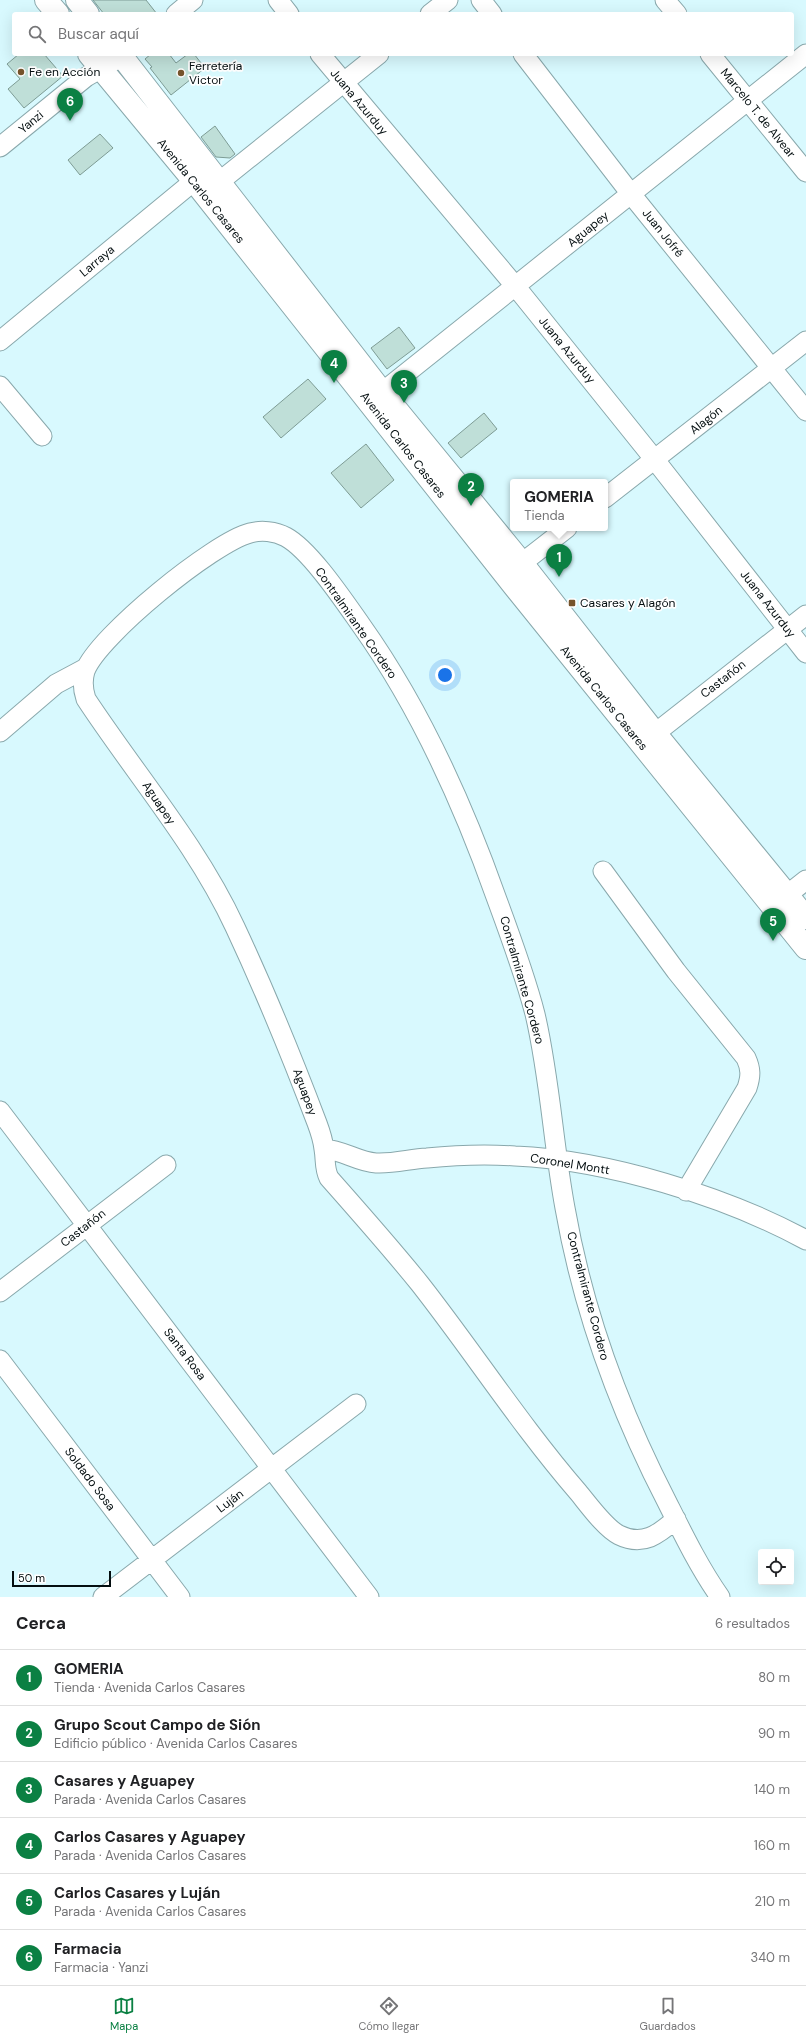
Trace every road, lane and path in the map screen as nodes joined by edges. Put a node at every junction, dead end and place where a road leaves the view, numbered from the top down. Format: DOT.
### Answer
graph roads {
  1 [pos="46,0"];
  2 [pos="77,0"];
  3 [pos="193,0"];
  4 [pos="278,0"];
  5 [pos="448,0"];
  6 [pos="481,0"];
  7 [pos="665,0"];
  8 [pos="56,12"];
  9 [pos="86,12"];
  10 [pos="178,12"];
  11 [pos="287,12"];
  12 [pos="433,12"];
  13 [pos="490,12"];
  14 [pos="675,12"];
  15 [pos="806,54"];
  16 [pos="118,56"];
  17 [pos="124,56"];
  18 [pos="322,56"];
  19 [pos="376,56"];
  20 [pos="525,56"];
  21 [pos="712,56"];
  22 [pos="95,61"];
  23 [pos="342,83"];
  24 [pos="748,100"];
  25 [pos="0,147"];
  26 [pos="806,172"];
  27 [pos="194,181"];
  28 [pos="219,182"];
  29 [pos="631,194"];
  30 [pos="516,287"];
  31 [pos="0,341"];
  32 [pos="806,341"];
  33 [pos="773,368"];
  34 [pos="0,386"];
  35 [pos="376,398"];
  36 [pos="806,411"];
  37 [pos="42,436"];
  38 [pos="655,460"];
  39 [pos="608,496"];
  40 [pos="563,531"];
  41 [pos="522,563"];
  42 [pos="806,615"];
  43 [pos="788,630"];
  44 [pos="806,653"];
  45 [pos="86,668"];
  46 [pos="2,725"];
  47 [pos="648,738"];
  48 [pos="603,871"];
  49 [pos="806,880"];
  50 [pos="787,895"];
  51 [pos="806,918"];
  52 [pos="806,948"];
  53 [pos="0,1111"];
  54 [pos="324,1149"];
  55 [pos="558,1159"];
  56 [pos="166,1165"];
  57 [pos="686,1191"];
  58 [pos="87,1224"];
  59 [pos="806,1240"];
  60 [pos="0,1292"];
  61 [pos="0,1360"];
  62 [pos="356,1404"];
  63 [pos="272,1470"];
  64 [pos="676,1519"];
  65 [pos="151,1560"];
  66 [pos="103,1597"];
  67 [pos="180,1597"];
  68 [pos="369,1597"];
  69 [pos="720,1597"];
  1 -- 8 [label="main road"];
  2 -- 9 [label="main road"];
  3 -- 10 [label="street"];
  4 -- 11 [label="street"];
  5 -- 12 [label="street"];
  6 -- 13 [label="street"];
  7 -- 14 [label="street"];
  15 -- 24 [label="street, Aguapey"];
  16 -- 22 [label="street, Yanzi"];
  17 -- 28 [label="main road, Avenida Carlos Casares"];
  18 -- 23 [label="street, Juana Azurduy"];
  19 -- 23 [label="street"];
  20 -- 29 [label="street, Juan Jofré"];
  21 -- 24 [label="street, Marcelo T. de Alvear"];
  22 -- 25 [label="street, Yanzi"];
  22 -- 27 [label="main road, Avenida Carlos Casares"];
  23 -- 28 [label="street"];
  23 -- 30 [label="street, Juana Azurduy"];
  24 -- 26 [label="street, Marcelo T. de Alvear"];
  24 -- 29 [label="street, Aguapey"];
  27 -- 31 [label="street, Larraya"];
  27 -- 35 [label="main road, Avenida Carlos Casares"];
  28 -- 35 [label="main road, Avenida Carlos Casares"];
  29 -- 30 [label="street, Aguapey"];
  29 -- 33 [label="street, Juan Jofré"];
  30 -- 35 [label="street, Aguapey"];
  30 -- 38 [label="street, Juana Azurduy"];
  32 -- 33 [label="street, Alagón"];
  33 -- 36 [label="street, Juan Jofré"];
  33 -- 38 [label="street, Alagón"];
  34 -- 37 [label="street"];
  35 -- 41 [label="main road, Avenida Carlos Casares"];
  35 -- 47 [label="main road, Avenida Carlos Casares"];
  38 -- 39 [label="street, Alagón"];
  38 -- 43 [label="street, Juana Azurduy"];
  40 -- 41 [label="street"];
  41 -- 47 [label="main road, Avenida Carlos Casares"];
  42 -- 43 [label="street, Castañón"];
  43 -- 44 [label="street, Juana Azurduy"];
  43 -- 47 [label="street, Castañón"];
  45 -- 46 [label="street"];
  45 -- 54 [label="street, Aguapey"];
  45 -- 55 [label="street, Contralmirante Cordero"];
  47 -- 50 [label="main road, Avenida Carlos Casares"];
  47 -- 52 [label="main road, Avenida Carlos Casares"];
  48 -- 57 [label="street"];
  49 -- 50 [label="street"];
  50 -- 51 [label="main road, Avenida Carlos Casares"];
  53 -- 58 [label="street, Santa Rosa"];
  54 -- 55 [label="street, Coronel Montt"];
  54 -- 64 [label="street, Aguapey"];
  55 -- 57 [label="street, Coronel Montt"];
  55 -- 64 [label="street, Contralmirante Cordero"];
  56 -- 58 [label="street, Castañón"];
  57 -- 59 [label="street, Coronel Montt"];
  58 -- 60 [label="street, Castañón"];
  58 -- 63 [label="street, Santa Rosa"];
  61 -- 65 [label="street, Soldado Sosa"];
  62 -- 63 [label="street, Luján"];
  63 -- 65 [label="street, Luján"];
  63 -- 68 [label="street, Santa Rosa"];
  64 -- 69 [label="street, Contralmirante Cordero"];
  65 -- 66 [label="street, Luján"];
  65 -- 67 [label="street, Soldado Sosa"];
}
